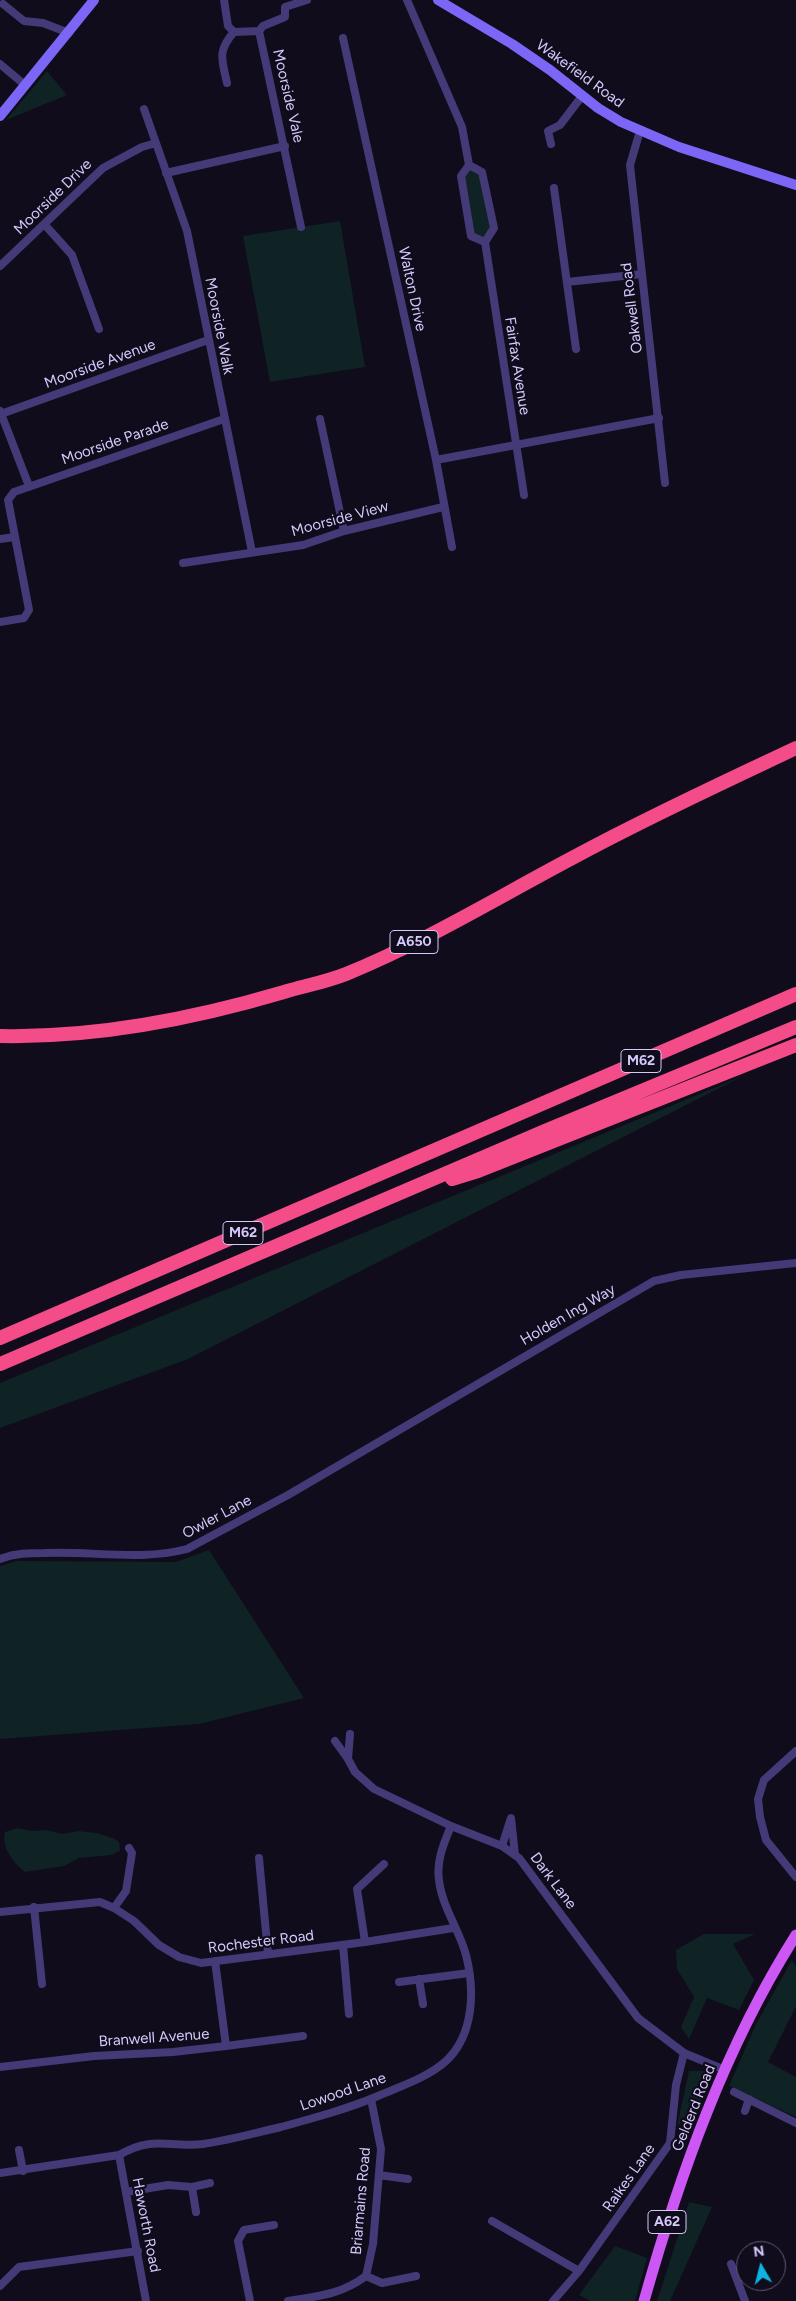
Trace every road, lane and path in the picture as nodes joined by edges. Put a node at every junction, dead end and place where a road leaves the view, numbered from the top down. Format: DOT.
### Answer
graph roads {
  1 [pos="94,0"];
  2 [pos="224,0"];
  3 [pos="307,0"];
  4 [pos="407,0"];
  5 [pos="438,0"];
  6 [pos="3,4"];
  7 [pos="259,31"];
  8 [pos="234,32"];
  9 [pos="69,33"];
  10 [pos="343,38"];
  11 [pos="0,64"];
  12 [pos="227,83"];
  13 [pos="25,85"];
  14 [pos="582,96"];
  15 [pos="144,109"];
  16 [pos="0,116"];
  17 [pos="640,131"];
  18 [pos="156,143"];
  19 [pos="551,144"];
  20 [pos="285,146"];
  21 [pos="469,165"];
  22 [pos="166,173"];
  23 [pos="796,185"];
  24 [pos="554,188"];
  25 [pos="45,225"];
  26 [pos="302,227"];
  27 [pos="484,242"];
  28 [pos="0,266"];
  29 [pos="642,274"];
  30 [pos="567,282"];
  31 [pos="99,329"];
  32 [pos="208,340"];
  33 [pos="576,349"];
  34 [pos="1,413"];
  35 [pos="660,418"];
  36 [pos="224,419"];
  37 [pos="320,419"];
  38 [pos="516,444"];
  39 [pos="436,460"];
  40 [pos="665,483"];
  41 [pos="29,486"];
  42 [pos="524,495"];
  43 [pos="444,507"];
  44 [pos="344,531"];
  45 [pos="14,537"];
  46 [pos="0,539"];
  47 [pos="452,547"];
  48 [pos="252,552"];
  49 [pos="183,563"];
  50 [pos="0,622"];
  51 [pos="796,748"];
  52 [pos="796,994"];
  53 [pos="796,1027"];
  54 [pos="0,1036"];
  55 [pos="796,1044"];
  56 [pos="379,1202"];
  57 [pos="796,1263"];
  58 [pos="0,1338"];
  59 [pos="0,1364"];
  60 [pos="372,1444"];
  61 [pos="0,1559"];
  62 [pos="350,1734"];
  63 [pos="335,1741"];
  64 [pos="796,1751"];
  65 [pos="348,1759"];
  66 [pos="451,1826"];
  67 [pos="502,1846"];
  68 [pos="129,1848"];
  69 [pos="515,1855"];
  70 [pos="259,1858"];
  71 [pos="384,1864"];
  72 [pos="796,1877"];
  73 [pos="34,1908"];
  74 [pos="114,1908"];
  75 [pos="0,1912"];
  76 [pos="453,1928"];
  77 [pos="796,1936"];
  78 [pos="365,1942"];
  79 [pos="343,1945"];
  80 [pos="268,1954"];
  81 [pos="215,1961"];
  82 [pos="469,1974"];
  83 [pos="419,1979"];
  84 [pos="399,1982"];
  85 [pos="42,1984"];
  86 [pos="422,2004"];
  87 [pos="349,2014"];
  88 [pos="303,2036"];
  89 [pos="226,2046"];
  90 [pos="684,2053"];
  91 [pos="0,2067"];
  92 [pos="725,2070"];
  93 [pos="734,2092"];
  94 [pos="371,2099"];
  95 [pos="749,2099"];
  96 [pos="745,2111"];
  97 [pos="796,2123"];
  98 [pos="19,2150"];
  99 [pos="119,2155"];
  100 [pos="23,2171"];
  101 [pos="0,2173"];
  102 [pos="378,2175"];
  103 [pos="408,2179"];
  104 [pos="210,2183"];
  105 [pos="192,2187"];
  106 [pos="126,2192"];
  107 [pos="196,2212"];
  108 [pos="492,2222"];
  109 [pos="274,2225"];
  110 [pos="138,2251"];
  111 [pos="731,2264"];
  112 [pos="579,2270"];
  113 [pos="366,2276"];
  114 [pos="416,2276"];
  115 [pos="0,2286"];
  116 [pos="146,2301"];
  117 [pos="250,2301"];
  118 [pos="288,2301"];
  119 [pos="553,2301"];
  120 [pos="644,2301"];
  121 [pos="745,2301"];
  1 -- 9 [label="main road"];
  2 -- 8 [label="street"];
  3 -- 7 [label="street"];
  4 -- 21 [label="street"];
  5 -- 14 [label="main road, Wakefield Road"];
  6 -- 9 [label="street"];
  7 -- 8 [label="street"];
  7 -- 20 [label="street, Moorside Vale"];
  8 -- 12 [label="street"];
  9 -- 13 [label="main road"];
  10 -- 39 [label="street, Walton Drive"];
  11 -- 13 [label="street"];
  13 -- 16 [label="main road"];
  14 -- 17 [label="main road, Wakefield Road"];
  14 -- 19 [label="street"];
  15 -- 18 [label="street, Moorside Walk"];
  17 -- 23 [label="main road, Wakefield Road"];
  17 -- 29 [label="street, Oakwell Road"];
  18 -- 22 [label="street, Moorside Walk"];
  18 -- 25 [label="street, Moorside Drive"];
  20 -- 22 [label="street"];
  20 -- 26 [label="street, Moorside Vale"];
  21 -- 27 [label="street"];
  21 -- 27 [label="street"];
  22 -- 32 [label="street, Moorside Walk"];
  24 -- 30 [label="street"];
  25 -- 28 [label="street, Moorside Drive"];
  25 -- 31 [label="street"];
  27 -- 38 [label="street, Fairfax Avenue"];
  29 -- 30 [label="street"];
  29 -- 35 [label="street, Oakwell Road"];
  30 -- 33 [label="street"];
  32 -- 34 [label="street, Moorside Avenue"];
  32 -- 36 [label="street, Moorside Walk"];
  34 -- 41 [label="street"];
  35 -- 38 [label="street"];
  35 -- 40 [label="street, Oakwell Road"];
  36 -- 41 [label="street, Moorside Parade"];
  36 -- 48 [label="street, Moorside Walk"];
  37 -- 44 [label="street"];
  38 -- 39 [label="street"];
  38 -- 42 [label="street, Fairfax Avenue"];
  39 -- 43 [label="street, Walton Drive"];
  41 -- 45 [label="street, Moorside Parade"];
  43 -- 44 [label="street, Moorside View"];
  43 -- 47 [label="street, Walton Drive"];
  44 -- 48 [label="street, Moorside View"];
  45 -- 46 [label="street"];
  45 -- 50 [label="street"];
  48 -- 49 [label="street, Moorside View"];
  51 -- 54 [label="highway, A650"];
  52 -- 58 [label="highway, M62"];
  53 -- 56 [label="highway, M62"];
  55 -- 56 [label="highway, M62"];
  56 -- 59 [label="highway, M62"];
  57 -- 60 [label="street, Holden Ing Way"];
  60 -- 61 [label="street, Owler Lane"];
  62 -- 65 [label="street"];
  63 -- 65 [label="street, Dark Lane"];
  64 -- 72 [label="street"];
  65 -- 66 [label="street, Dark Lane"];
  66 -- 67 [label="street, Dark Lane"];
  66 -- 76 [label="street, Lowood Lane"];
  67 -- 69 [label="street, Dark Lane"];
  67 -- 69 [label="street"];
  68 -- 74 [label="street"];
  69 -- 90 [label="street, Dark Lane"];
  70 -- 80 [label="street"];
  71 -- 78 [label="street"];
  73 -- 74 [label="street, Rochester Road"];
  73 -- 75 [label="street, Rochester Road"];
  73 -- 85 [label="street"];
  74 -- 81 [label="street, Rochester Road"];
  76 -- 78 [label="street, Rochester Road"];
  76 -- 82 [label="street, Lowood Lane"];
  77 -- 92 [label="main road, Gelderd Road / A62"];
  78 -- 79 [label="street, Rochester Road"];
  79 -- 80 [label="street, Rochester Road"];
  79 -- 87 [label="street"];
  80 -- 81 [label="street, Rochester Road"];
  81 -- 89 [label="street, Branwell Avenue"];
  82 -- 83 [label="street"];
  82 -- 94 [label="street, Lowood Lane"];
  83 -- 84 [label="street"];
  83 -- 86 [label="street"];
  88 -- 89 [label="street"];
  89 -- 91 [label="street, Branwell Avenue"];
  90 -- 92 [label="street, Dark Lane"];
  90 -- 112 [label="street, Raikes Lane"];
  92 -- 120 [label="main road, Gelderd Road / A62"];
  93 -- 95 [label="street"];
  94 -- 99 [label="street, Lowood Lane"];
  94 -- 102 [label="street, Briarmains Road"];
  95 -- 96 [label="street"];
  95 -- 97 [label="street"];
  98 -- 100 [label="street"];
  99 -- 100 [label="street, Lowood Lane"];
  99 -- 106 [label="street, Haworth Road"];
  100 -- 101 [label="street, Lowood Lane"];
  102 -- 103 [label="street"];
  102 -- 113 [label="street, Briarmains Road"];
  104 -- 105 [label="street"];
  105 -- 106 [label="street"];
  105 -- 107 [label="street"];
  106 -- 110 [label="street, Haworth Road"];
  108 -- 112 [label="street"];
  109 -- 117 [label="street"];
  110 -- 115 [label="street"];
  110 -- 116 [label="street, Haworth Road"];
  111 -- 121 [label="street"];
  112 -- 119 [label="street, Raikes Lane"];
  113 -- 114 [label="street, Briarmains Road"];
  113 -- 118 [label="street, Briarmains Road"];
}
